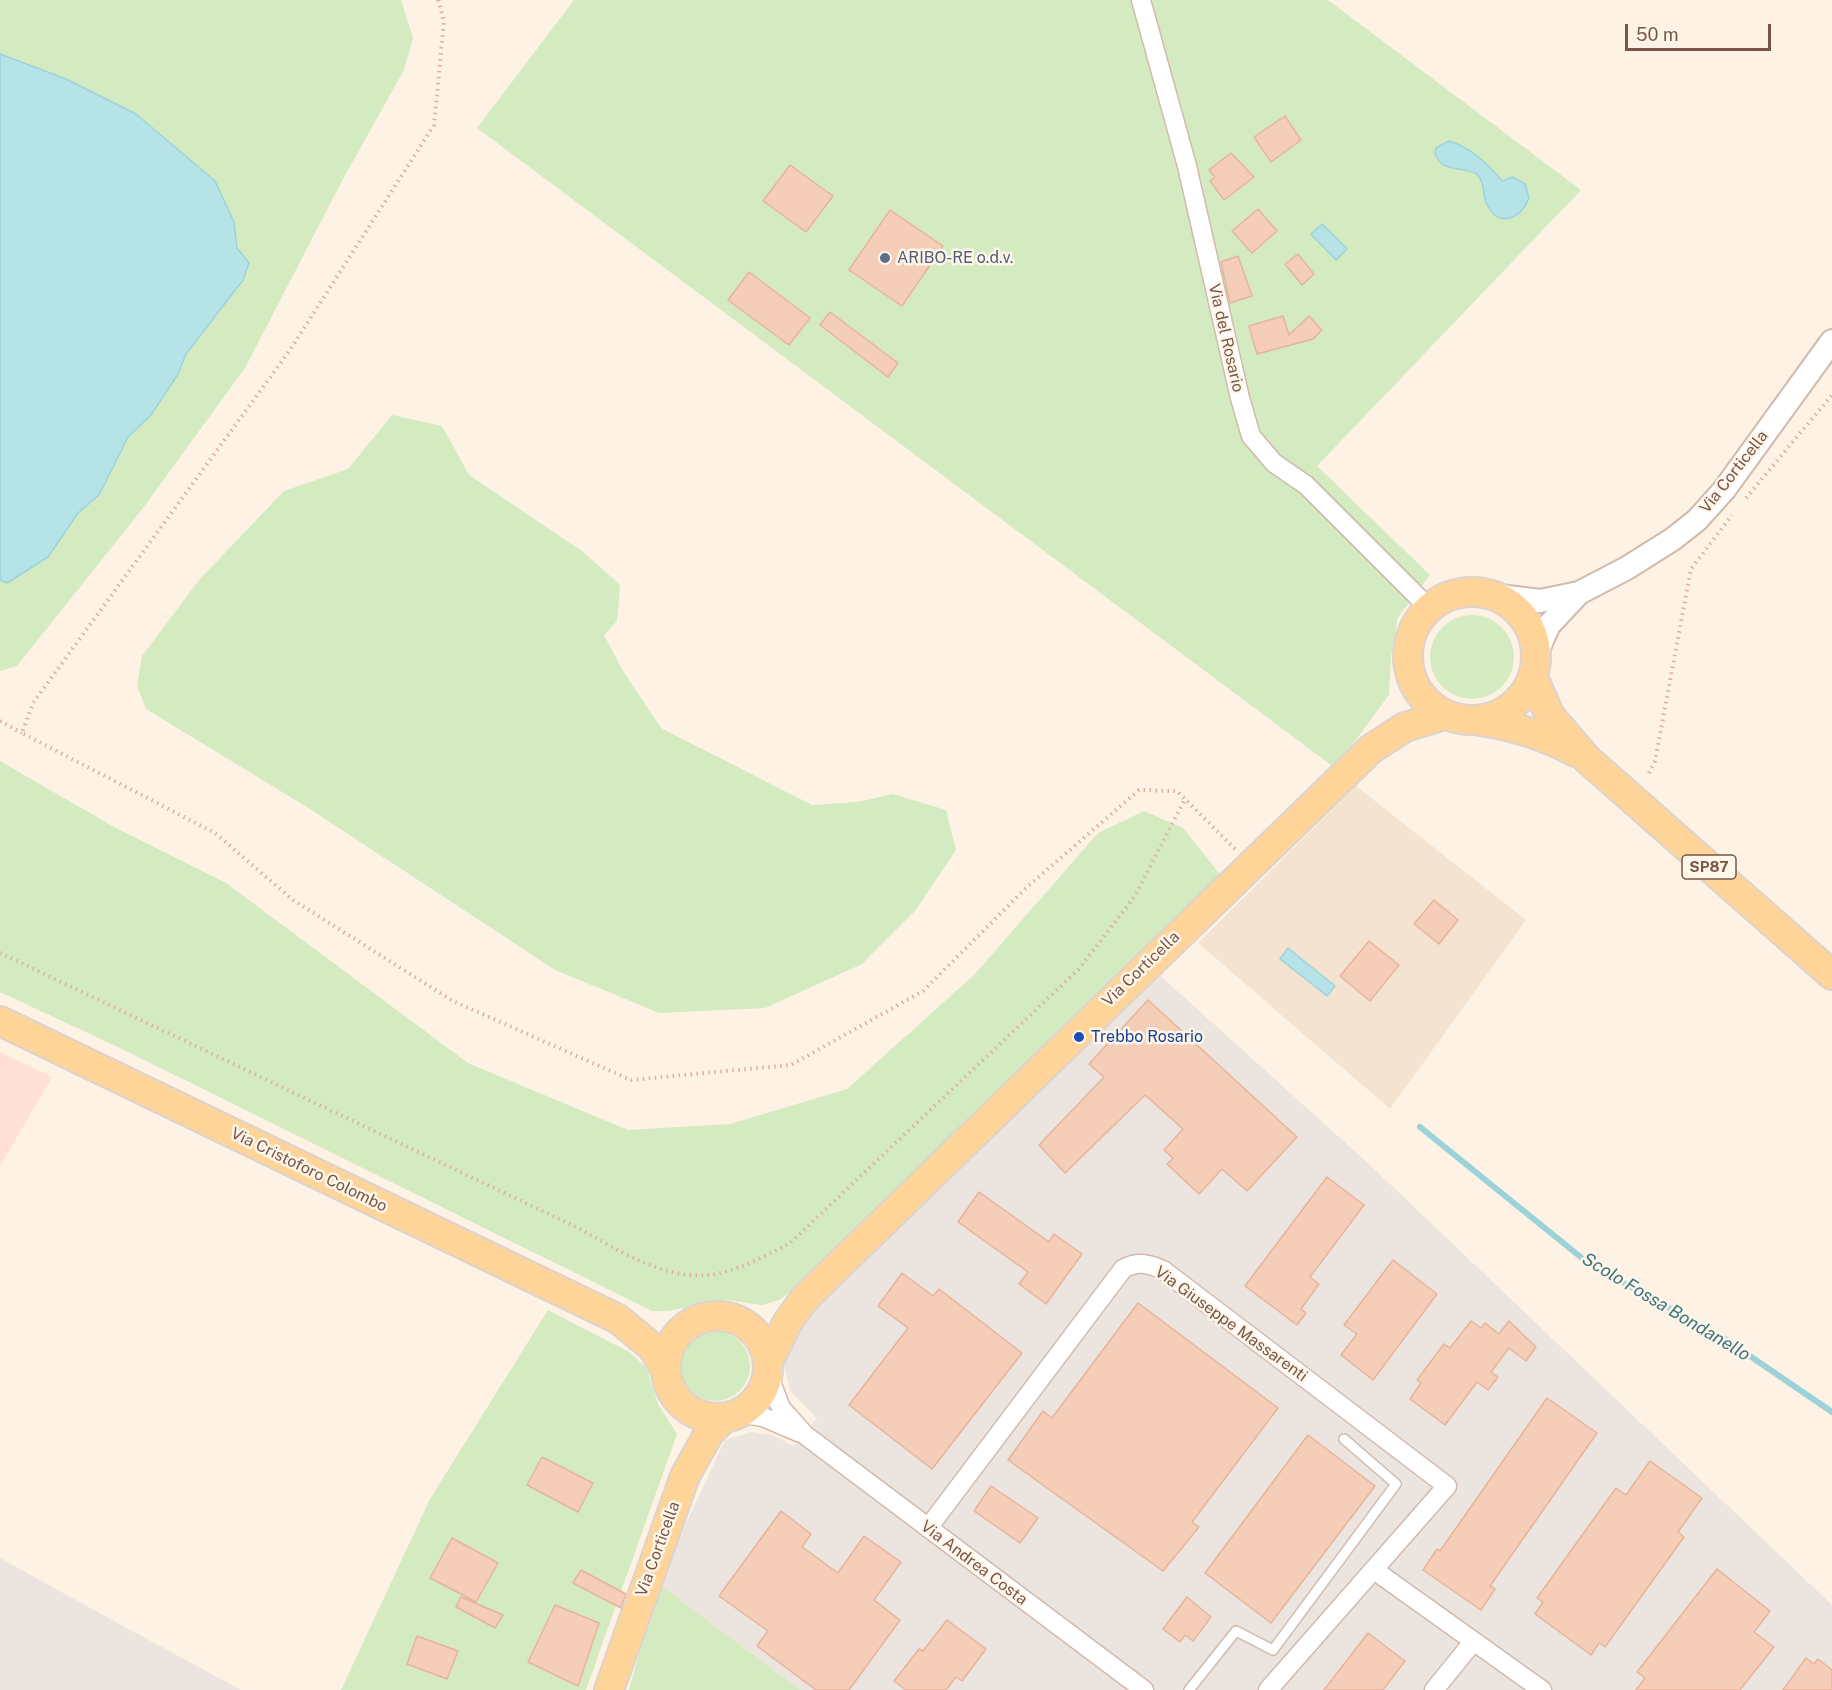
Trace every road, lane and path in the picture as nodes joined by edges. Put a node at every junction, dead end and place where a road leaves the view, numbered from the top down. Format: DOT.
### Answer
graph roads {
  1 [pos="438,0"];
  2 [pos="1141,0"];
  3 [pos="1828,354"];
  4 [pos="1832,395"];
  5 [pos="1743,501"];
  6 [pos="1736,510"];
  7 [pos="1579,593"];
  8 [pos="1491,594"];
  9 [pos="1429,608"];
  10 [pos="1535,665"];
  11 [pos="1408,667"];
  12 [pos="1444,715"];
  13 [pos="0,721"];
  14 [pos="1476,721"];
  15 [pos="22,733"];
  16 [pos="1371,749"];
  17 [pos="1587,759"];
  18 [pos="1648,773"];
  19 [pos="1185,798"];
  20 [pos="1249,865"];
  21 [pos="0,953"];
  22 [pos="1832,975"];
  23 [pos="0,1021"];
  24 [pos="805,1298"];
  25 [pos="731,1317"];
  26 [pos="618,1319"];
  27 [pos="689,1324"];
  28 [pos="768,1368"];
  29 [pos="666,1371"];
  30 [pos="679,1400"];
  31 [pos="731,1415"];
  32 [pos="805,1435"];
  33 [pos="1344,1439"];
  34 [pos="685,1476"];
  35 [pos="928,1528"];
  36 [pos="1374,1570"];
  37 [pos="1473,1642"];
  38 [pos="609,1690"];
  39 [pos="1144,1690"];
  40 [pos="1189,1690"];
  41 [pos="1268,1690"];
  42 [pos="1434,1690"];
  43 [pos="1542,1690"];
  1 -- 15 [label="path"];
  2 -- 9 [label="street, Via del Rosario"];
  3 -- 7 [label="street, Via Corticella"];
  4 -- 5 [label="path"];
  6 -- 18 [label="path"];
  7 -- 8 [label="street, Via Corticella"];
  7 -- 10 [label="street, Via Corticella"];
  8 -- 9 [label="main road"];
  8 -- 10 [label="main road"];
  9 -- 11 [label="main road"];
  10 -- 14 [label="main road"];
  10 -- 17 [label="main road, SP87"];
  11 -- 12 [label="main road"];
  11 -- 16 [label="main road"];
  12 -- 14 [label="main road"];
  12 -- 16 [label="main road, Via Corticella"];
  13 -- 15 [label="path"];
  14 -- 17 [label="main road, SP87"];
  15 -- 19 [label="path"];
  16 -- 20 [label="main road, Via Corticella"];
  17 -- 22 [label="main road, SP87"];
  19 -- 20 [label="path"];
  19 -- 21 [label="path"];
  20 -- 24 [label="main road, Via Corticella"];
  23 -- 26 [label="main road, Via Cristoforo Colombo"];
  24 -- 25 [label="main road"];
  24 -- 28 [label="main road, Via Corticella"];
  25 -- 27 [label="main road"];
  25 -- 28 [label="main road"];
  26 -- 27 [label="main road, Via Cristoforo Colombo"];
  26 -- 29 [label="main road, Via Cristoforo Colombo"];
  27 -- 29 [label="main road"];
  28 -- 31 [label="main road"];
  28 -- 32 [label="street, Via Andrea Costa"];
  29 -- 30 [label="main road"];
  30 -- 31 [label="main road"];
  30 -- 34 [label="main road"];
  31 -- 32 [label="street, Via Andrea Costa"];
  31 -- 34 [label="main road, Via Corticella"];
  32 -- 35 [label="street, Via Andrea Costa"];
  33 -- 40 [label="lane"];
  34 -- 38 [label="main road, Via Corticella"];
  35 -- 36 [label="street, Via Giuseppe Massarenti"];
  35 -- 39 [label="street, Via Andrea Costa"];
  36 -- 37 [label="street"];
  36 -- 41 [label="street, Via Giuseppe Massarenti"];
  37 -- 42 [label="street"];
  37 -- 43 [label="street"];
}
